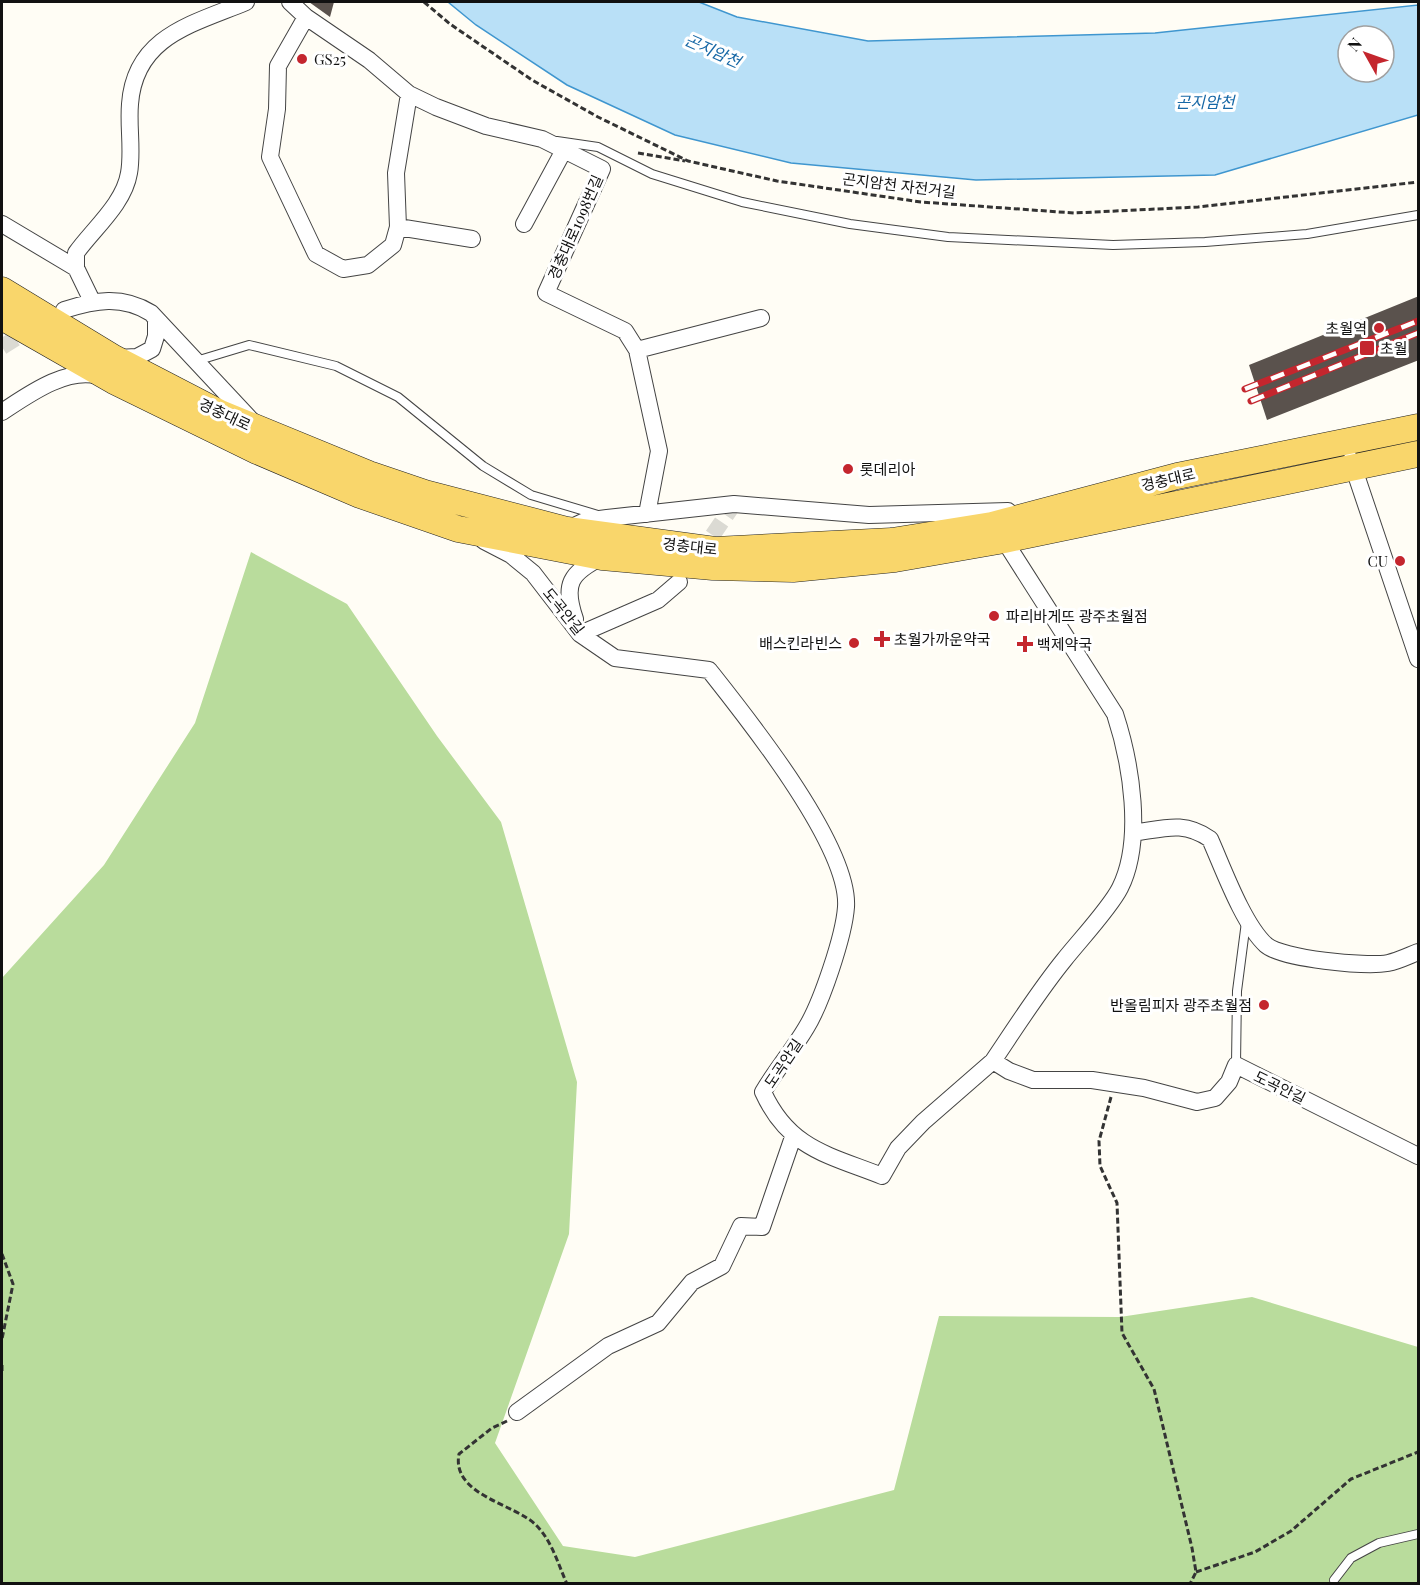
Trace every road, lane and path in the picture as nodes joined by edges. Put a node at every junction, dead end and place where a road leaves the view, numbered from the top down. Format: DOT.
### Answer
graph roads {
  1 [pos="246,2"];
  2 [pos="290,2"];
  3 [pos="424,2"];
  4 [pos="306,17"];
  5 [pos="409,94"];
  6 [pos="542,139"];
  7 [pos="564,150"];
  8 [pos="632,152"];
  9 [pos="688,161"];
  10 [pos="1419,182"];
  11 [pos="1419,215"];
  12 [pos="2,224"];
  13 [pos="524,224"];
  14 [pos="398,227"];
  15 [pos="472,239"];
  16 [pos="76,268"];
  17 [pos="2,290"];
  18 [pos="92,301"];
  19 [pos="64,310"];
  20 [pos="2,316"];
  21 [pos="761,318"];
  22 [pos="156,322"];
  23 [pos="637,351"];
  24 [pos="196,361"];
  25 [pos="114,369"];
  26 [pos="2,412"];
  27 [pos="1413,424"];
  28 [pos="267,432"];
  29 [pos="1345,442"];
  30 [pos="1305,451"];
  31 [pos="1419,454"];
  32 [pos="1354,469"];
  33 [pos="1250,489"];
  34 [pos="1066,505"];
  35 [pos="647,514"];
  36 [pos="607,518"];
  37 [pos="458,529"];
  38 [pos="567,530"];
  39 [pos="1004,540"];
  40 [pos="602,557"];
  41 [pos="679,582"];
  42 [pos="580,634"];
  43 [pos="1419,659"];
  44 [pos="1132,833"];
  45 [pos="1247,916"];
  46 [pos="1419,952"];
  47 [pos="993,1061"];
  48 [pos="1236,1065"];
  49 [pos="1114,1083"];
  50 [pos="793,1137"];
  51 [pos="1419,1156"];
  52 [pos="2,1254"];
  53 [pos="2,1339"];
  54 [pos="2,1365"];
  55 [pos="2,1372"];
  56 [pos="518,1412"];
  57 [pos="1419,1452"];
  58 [pos="1419,1534"];
  59 [pos="1196,1572"];
  60 [pos="1334,1580"];
  61 [pos="567,1584"];
  62 [pos="1190,1584"];
  1 -- 16 [label="street"];
  2 -- 4 [label="street, 경충대로1098번길"];
  3 -- 9 [label="path, 곤지암천 자전거길"];
  4 -- 5 [label="street, 경충대로1098번길"];
  4 -- 14 [label="street"];
  5 -- 6 [label="street, 경충대로1098번길"];
  5 -- 14 [label="street"];
  6 -- 7 [label="street, 경충대로1098번길"];
  6 -- 11 [label="lane"];
  7 -- 13 [label="street"];
  7 -- 23 [label="street, 경충대로1098번길"];
  8 -- 9 [label="path"];
  9 -- 10 [label="path, 곤지암천 자전거길"];
  12 -- 16 [label="street"];
  14 -- 15 [label="street"];
  16 -- 18 [label="street"];
  17 -- 25 [label="main road, 경충대로"];
  18 -- 19 [label="street"];
  18 -- 22 [label="street"];
  20 -- 25 [label="main road, 경충대로"];
  21 -- 23 [label="street"];
  22 -- 24 [label="street"];
  22 -- 25 [label="street"];
  23 -- 35 [label="street, 경충대로1098번길"];
  24 -- 28 [label="street"];
  24 -- 36 [label="lane"];
  25 -- 26 [label="street"];
  25 -- 28 [label="main road, 경충대로"];
  25 -- 37 [label="main road, 경충대로"];
  27 -- 29 [label="main road, 경충대로"];
  28 -- 38 [label="main road, 경충대로"];
  29 -- 30 [label="main road, 경충대로"];
  29 -- 32 [label="street"];
  30 -- 33 [label="main road"];
  30 -- 34 [label="main road, 경충대로"];
  31 -- 32 [label="main road, 경충대로"];
  32 -- 33 [label="main road, 경충대로"];
  32 -- 43 [label="street"];
  33 -- 39 [label="main road, 경충대로"];
  34 -- 35 [label="street"];
  34 -- 38 [label="main road, 경충대로"];
  35 -- 36 [label="street"];
  36 -- 38 [label="street"];
  37 -- 40 [label="main road, 경충대로"];
  37 -- 42 [label="street, 도곡안길"];
  39 -- 40 [label="main road, 경충대로"];
  39 -- 44 [label="street"];
  40 -- 42 [label="street"];
  41 -- 42 [label="street"];
  42 -- 50 [label="street, 도곡안길"];
  44 -- 45 [label="street"];
  44 -- 47 [label="street"];
  45 -- 46 [label="street"];
  45 -- 48 [label="lane"];
  47 -- 49 [label="street, 도곡안길"];
  47 -- 50 [label="street, 도곡안길"];
  48 -- 49 [label="street, 도곡안길"];
  48 -- 51 [label="street, 도곡안길"];
  49 -- 59 [label="path"];
  50 -- 56 [label="street"];
  52 -- 53 [label="path"];
  54 -- 55 [label="path"];
  56 -- 61 [label="path"];
  57 -- 59 [label="path"];
  58 -- 60 [label="lane"];
  59 -- 62 [label="path"];
}
